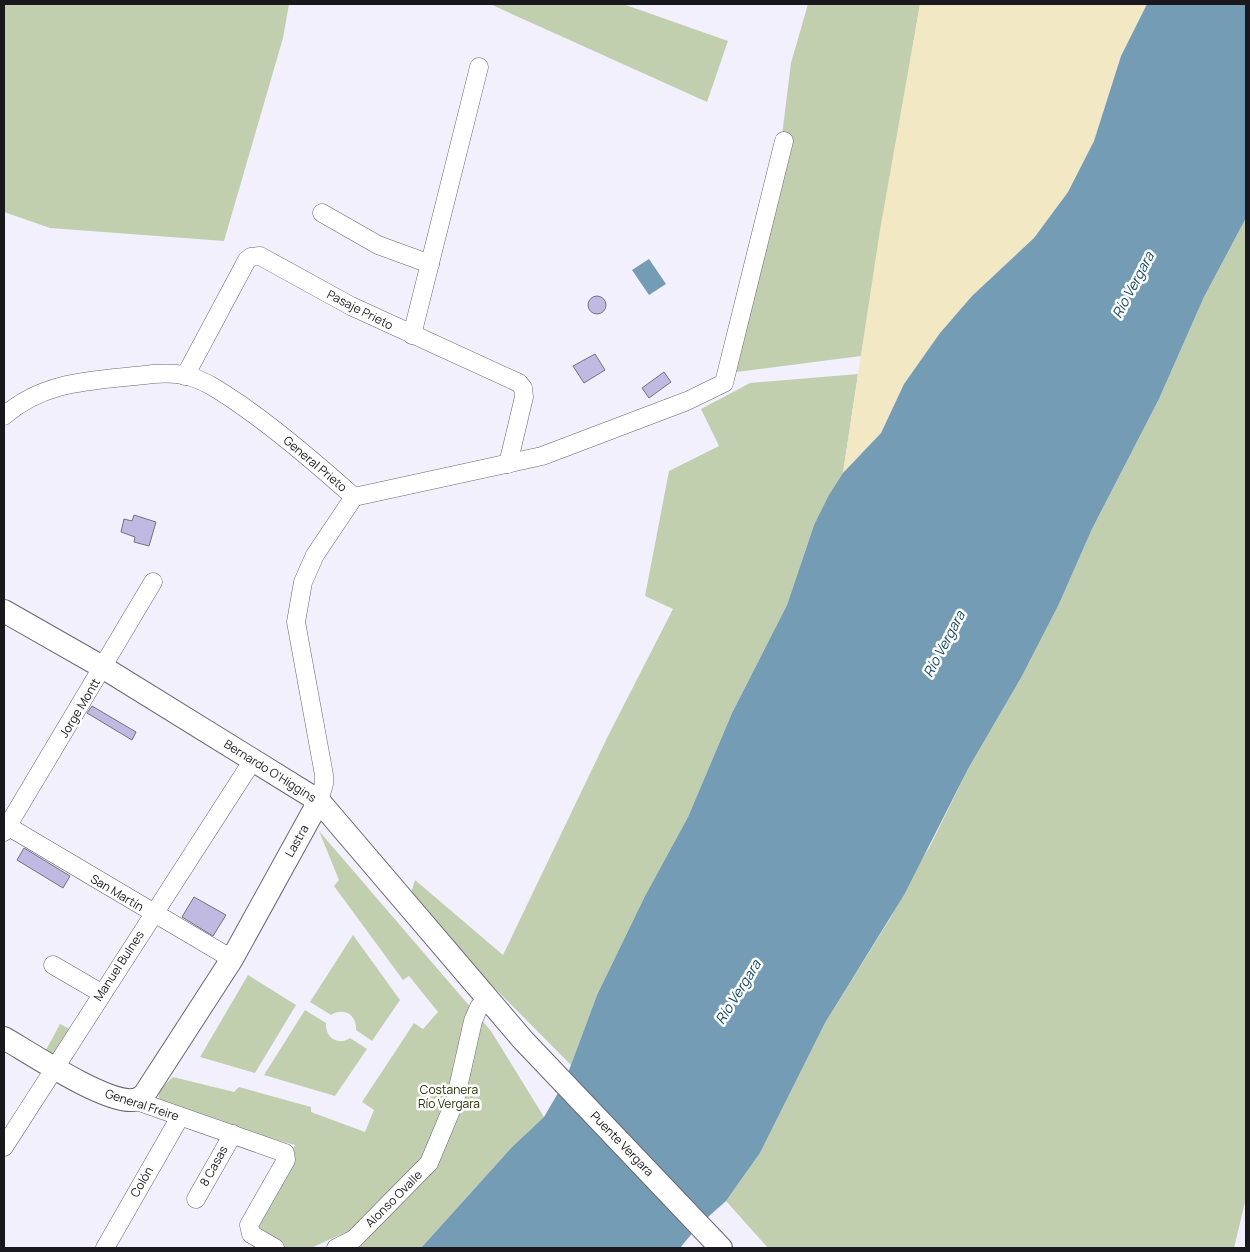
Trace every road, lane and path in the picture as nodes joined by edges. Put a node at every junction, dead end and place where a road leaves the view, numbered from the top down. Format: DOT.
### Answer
graph roads {
  1 [pos="479,67"];
  2 [pos="784,141"];
  3 [pos="322,213"];
  4 [pos="430,264"];
  5 [pos="412,335"];
  6 [pos="185,376"];
  7 [pos="4,416"];
  8 [pos="508,464"];
  9 [pos="354,497"];
  10 [pos="154,582"];
  11 [pos="4,611"];
  12 [pos="104,668"];
  13 [pos="253,760"];
  14 [pos="319,801"];
  15 [pos="5,828"];
  16 [pos="153,914"];
  17 [pos="232,959"];
  18 [pos="53,965"];
  19 [pos="101,993"];
  20 [pos="487,999"];
  21 [pos="4,1038"];
  22 [pos="523,1040"];
  23 [pos="54,1067"];
  24 [pos="134,1100"];
  25 [pos="180,1117"];
  26 [pos="233,1134"];
  27 [pos="4,1147"];
  28 [pos="196,1199"];
  29 [pos="105,1248"];
  30 [pos="275,1248"];
  31 [pos="336,1248"];
  32 [pos="721,1248"];
  1 -- 4 [label="street"];
  2 -- 8 [label="street, General Prieto"];
  3 -- 4 [label="street"];
  4 -- 5 [label="street"];
  5 -- 6 [label="street, Pasaje Prieto"];
  5 -- 8 [label="street, Pasaje Prieto"];
  6 -- 7 [label="street, General Prieto"];
  6 -- 9 [label="street, General Prieto"];
  8 -- 9 [label="street, General Prieto"];
  9 -- 14 [label="street, Lastra"];
  10 -- 12 [label="street, Jorge Montt"];
  11 -- 12 [label="main road, Bernardo O'Higgins"];
  12 -- 13 [label="main road, Bernardo O'Higgins"];
  12 -- 15 [label="street, Jorge Montt"];
  13 -- 14 [label="main road, Bernardo O'Higgins"];
  13 -- 16 [label="street, Manuel Bulnes"];
  14 -- 17 [label="main road, Lastra"];
  14 -- 20 [label="main road, Bernardo O'Higgins"];
  15 -- 16 [label="street, San Martín"];
  16 -- 17 [label="street, San Martín"];
  16 -- 19 [label="street, Manuel Bulnes"];
  17 -- 24 [label="main road, Lastra"];
  18 -- 19 [label="street"];
  19 -- 23 [label="street, Manuel Bulnes"];
  20 -- 22 [label="main road, Bernardo O'Higgins"];
  20 -- 31 [label="street, Alonso Ovalle"];
  21 -- 23 [label="main road, General Freire"];
  22 -- 32 [label="main road, Puente Vergara"];
  23 -- 24 [label="main road, General Freire"];
  23 -- 27 [label="street, Manuel Bulnes"];
  24 -- 25 [label="street, General Freire"];
  25 -- 26 [label="street, General Freire"];
  25 -- 29 [label="street, Colón"];
  26 -- 28 [label="street, 8 Casas"];
  26 -- 30 [label="street, General Freire"];
}
